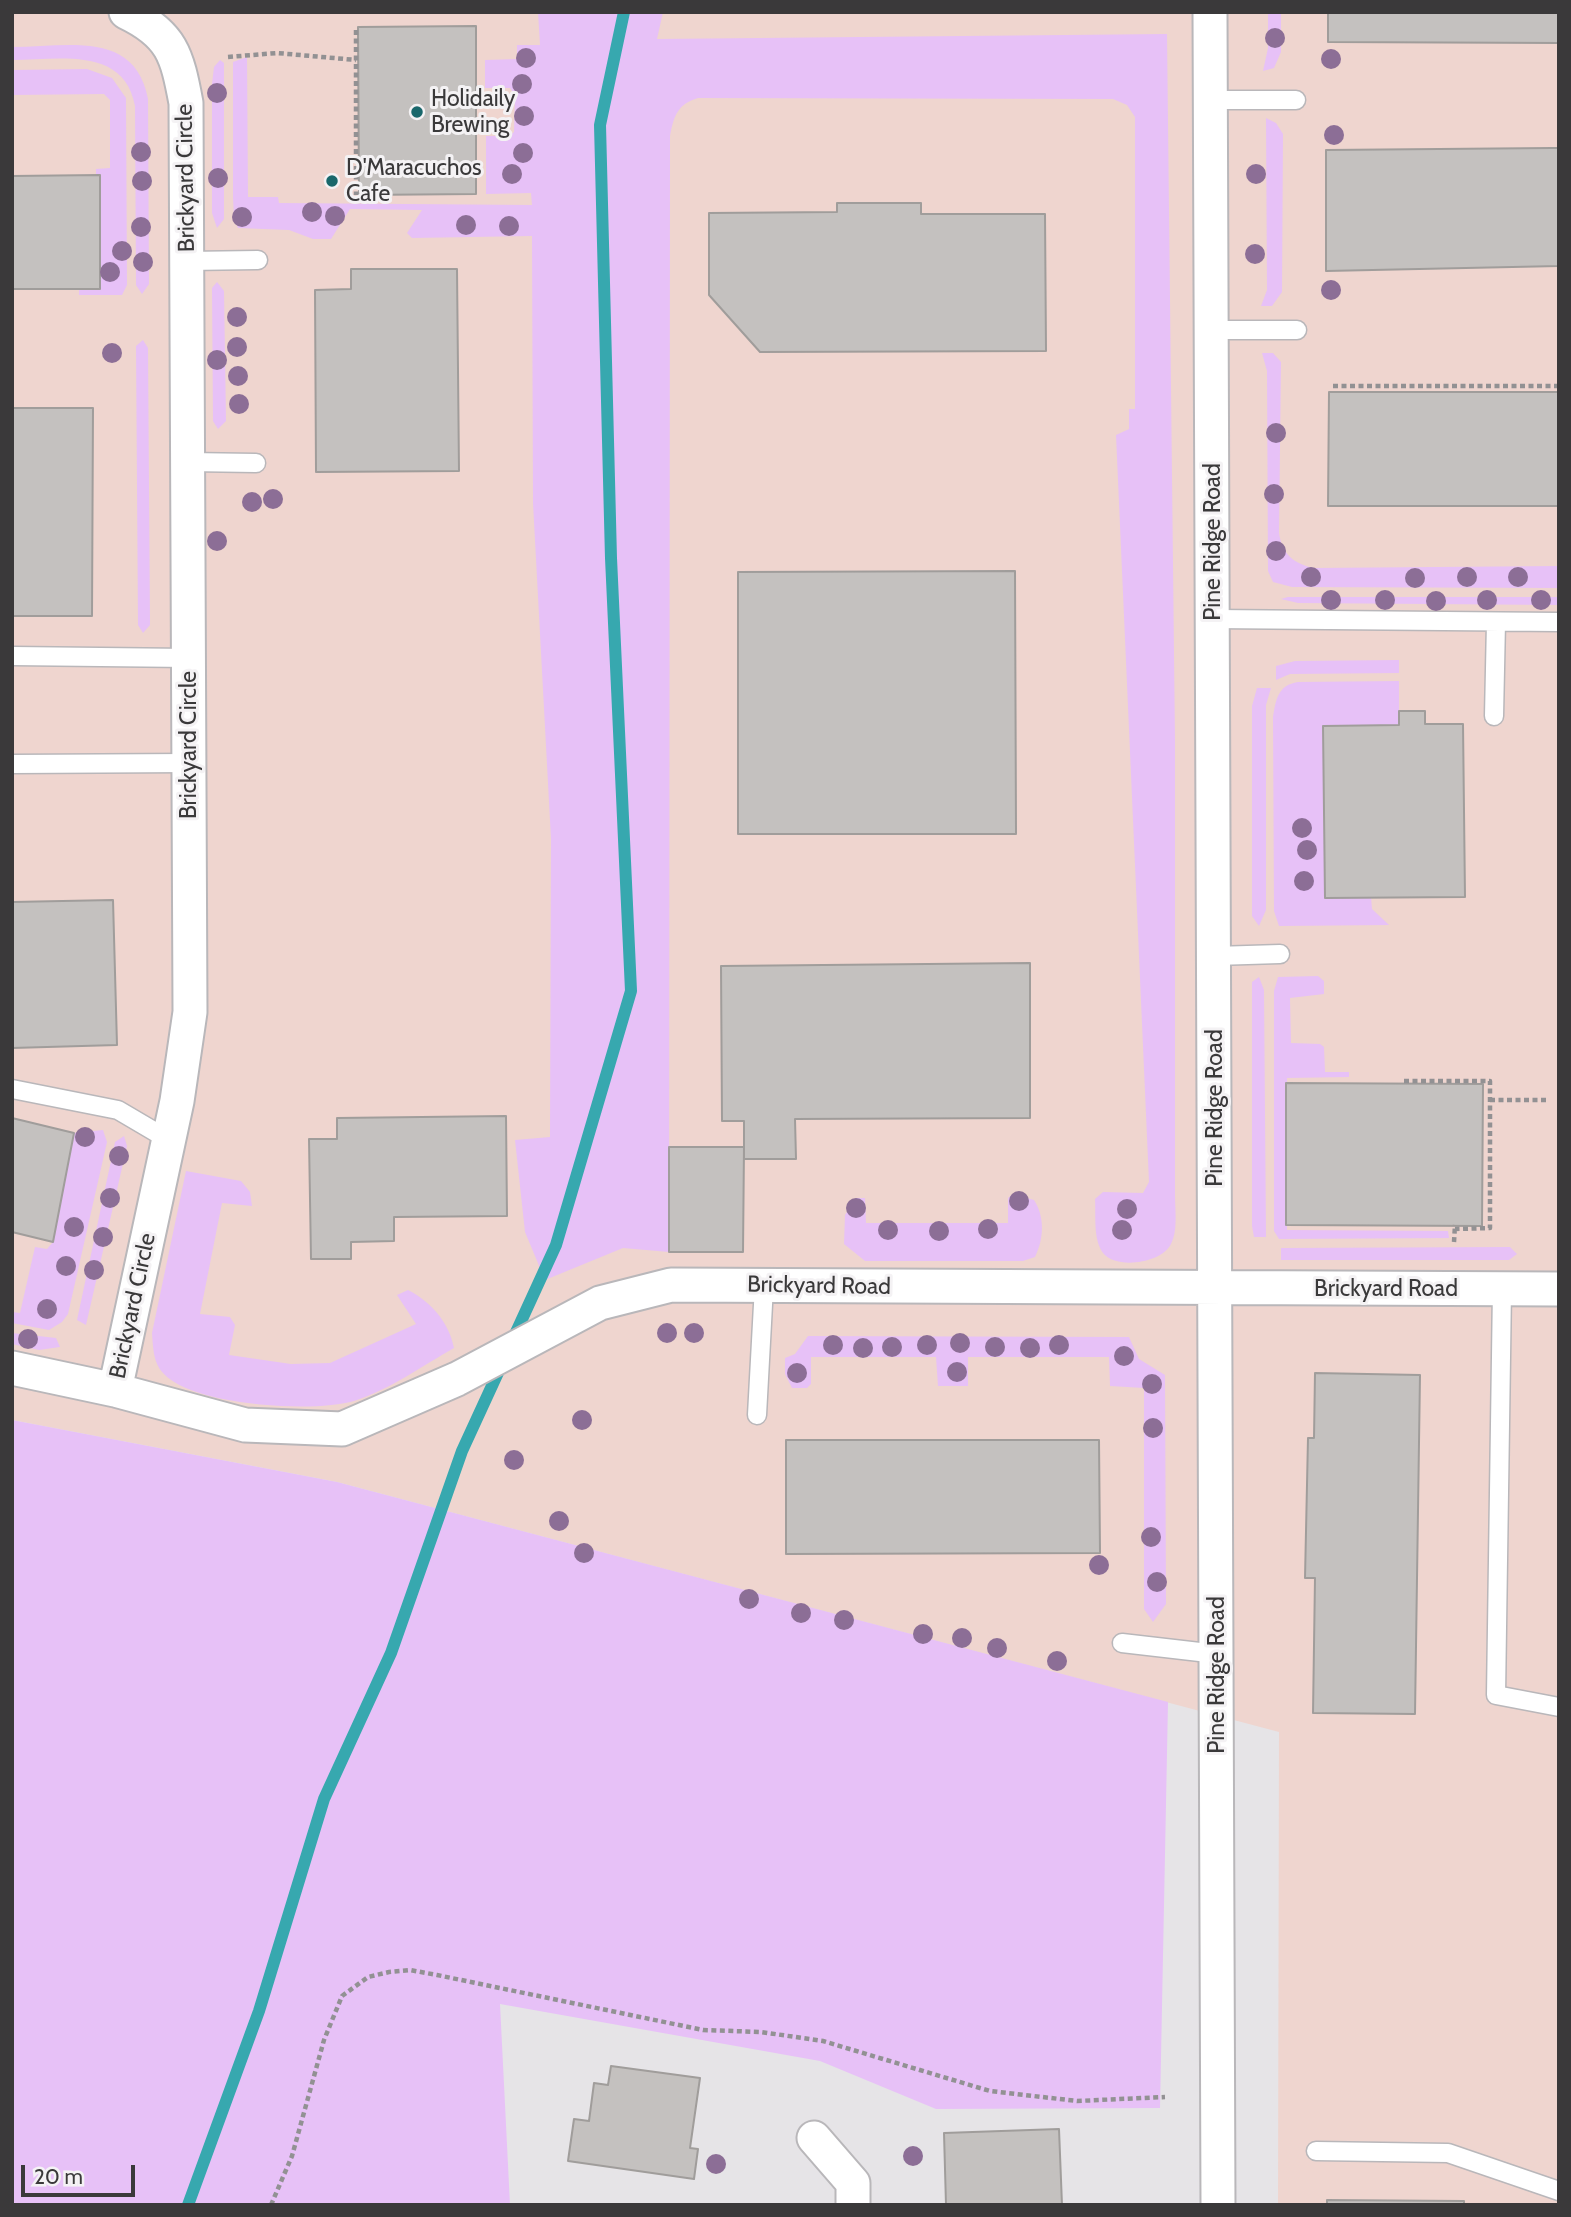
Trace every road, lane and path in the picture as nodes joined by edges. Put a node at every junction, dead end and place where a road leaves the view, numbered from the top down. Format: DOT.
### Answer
graph roads {
  1 [pos="126,12"];
  2 [pos="1210,12"];
  3 [pos="356,30"];
  4 [pos="228,57"];
  5 [pos="356,60"];
  6 [pos="1211,100"];
  7 [pos="1296,100"];
  8 [pos="356,195"];
  9 [pos="258,260"];
  10 [pos="187,261"];
  11 [pos="1212,330"];
  12 [pos="1297,330"];
  13 [pos="1333,386"];
  14 [pos="1559,386"];
  15 [pos="188,462"];
  16 [pos="256,463"];
  17 [pos="1213,619"];
  18 [pos="1496,622"];
  19 [pos="1559,622"];
  20 [pos="12,656"];
  21 [pos="189,658"];
  22 [pos="1494,716"];
  23 [pos="12,764"];
  24 [pos="189,764"];
  25 [pos="1280,954"];
  26 [pos="1215,956"];
  27 [pos="1404,1081"];
  28 [pos="12,1089"];
  29 [pos="1490,1100"];
  30 [pos="1546,1100"];
  31 [pos="169,1140"];
  32 [pos="1454,1242"];
  33 [pos="764,1286"];
  34 [pos="1215,1289"];
  35 [pos="1502,1289"];
  36 [pos="1559,1289"];
  37 [pos="12,1368"];
  38 [pos="115,1390"];
  39 [pos="757,1415"];
  40 [pos="1122,1643"];
  41 [pos="1217,1654"];
  42 [pos="1559,1707"];
  43 [pos="1165,2097"];
  44 [pos="814,2138"];
  45 [pos="1316,2151"];
  46 [pos="1559,2191"];
  47 [pos="271,2205"];
  48 [pos="853,2205"];
  49 [pos="1218,2205"];
  1 -- 10 [label="street, Brickyard Circle"];
  2 -- 6 [label="street, Pine Ridge Road"];
  3 -- 5 [label="path"];
  4 -- 5 [label="path"];
  5 -- 8 [label="path"];
  6 -- 7 [label="lane"];
  6 -- 11 [label="street, Pine Ridge Road"];
  9 -- 10 [label="lane"];
  10 -- 15 [label="street, Brickyard Circle"];
  11 -- 12 [label="lane"];
  11 -- 17 [label="street, Pine Ridge Road"];
  13 -- 14 [label="path"];
  15 -- 16 [label="lane"];
  15 -- 21 [label="street, Brickyard Circle"];
  17 -- 18 [label="lane"];
  17 -- 26 [label="street, Pine Ridge Road"];
  18 -- 19 [label="lane"];
  18 -- 22 [label="lane"];
  20 -- 21 [label="lane"];
  21 -- 24 [label="street, Brickyard Circle"];
  23 -- 24 [label="lane"];
  24 -- 31 [label="street, Brickyard Circle"];
  25 -- 26 [label="lane"];
  26 -- 34 [label="street, Pine Ridge Road"];
  27 -- 29 [label="path"];
  28 -- 31 [label="lane"];
  29 -- 30 [label="path"];
  29 -- 32 [label="path"];
  31 -- 38 [label="street, Brickyard Circle"];
  33 -- 34 [label="street, Brickyard Road"];
  33 -- 38 [label="street, Brickyard Road"];
  33 -- 39 [label="lane"];
  34 -- 35 [label="street, Brickyard Road"];
  34 -- 41 [label="street, Pine Ridge Road"];
  35 -- 36 [label="street, Brickyard Road"];
  35 -- 42 [label="lane"];
  37 -- 38 [label="street, Brickyard Circle"];
  40 -- 41 [label="lane"];
  41 -- 49 [label="street, Pine Ridge Road"];
  43 -- 47 [label="path"];
  44 -- 48 [label="street"];
  45 -- 46 [label="lane"];
}
